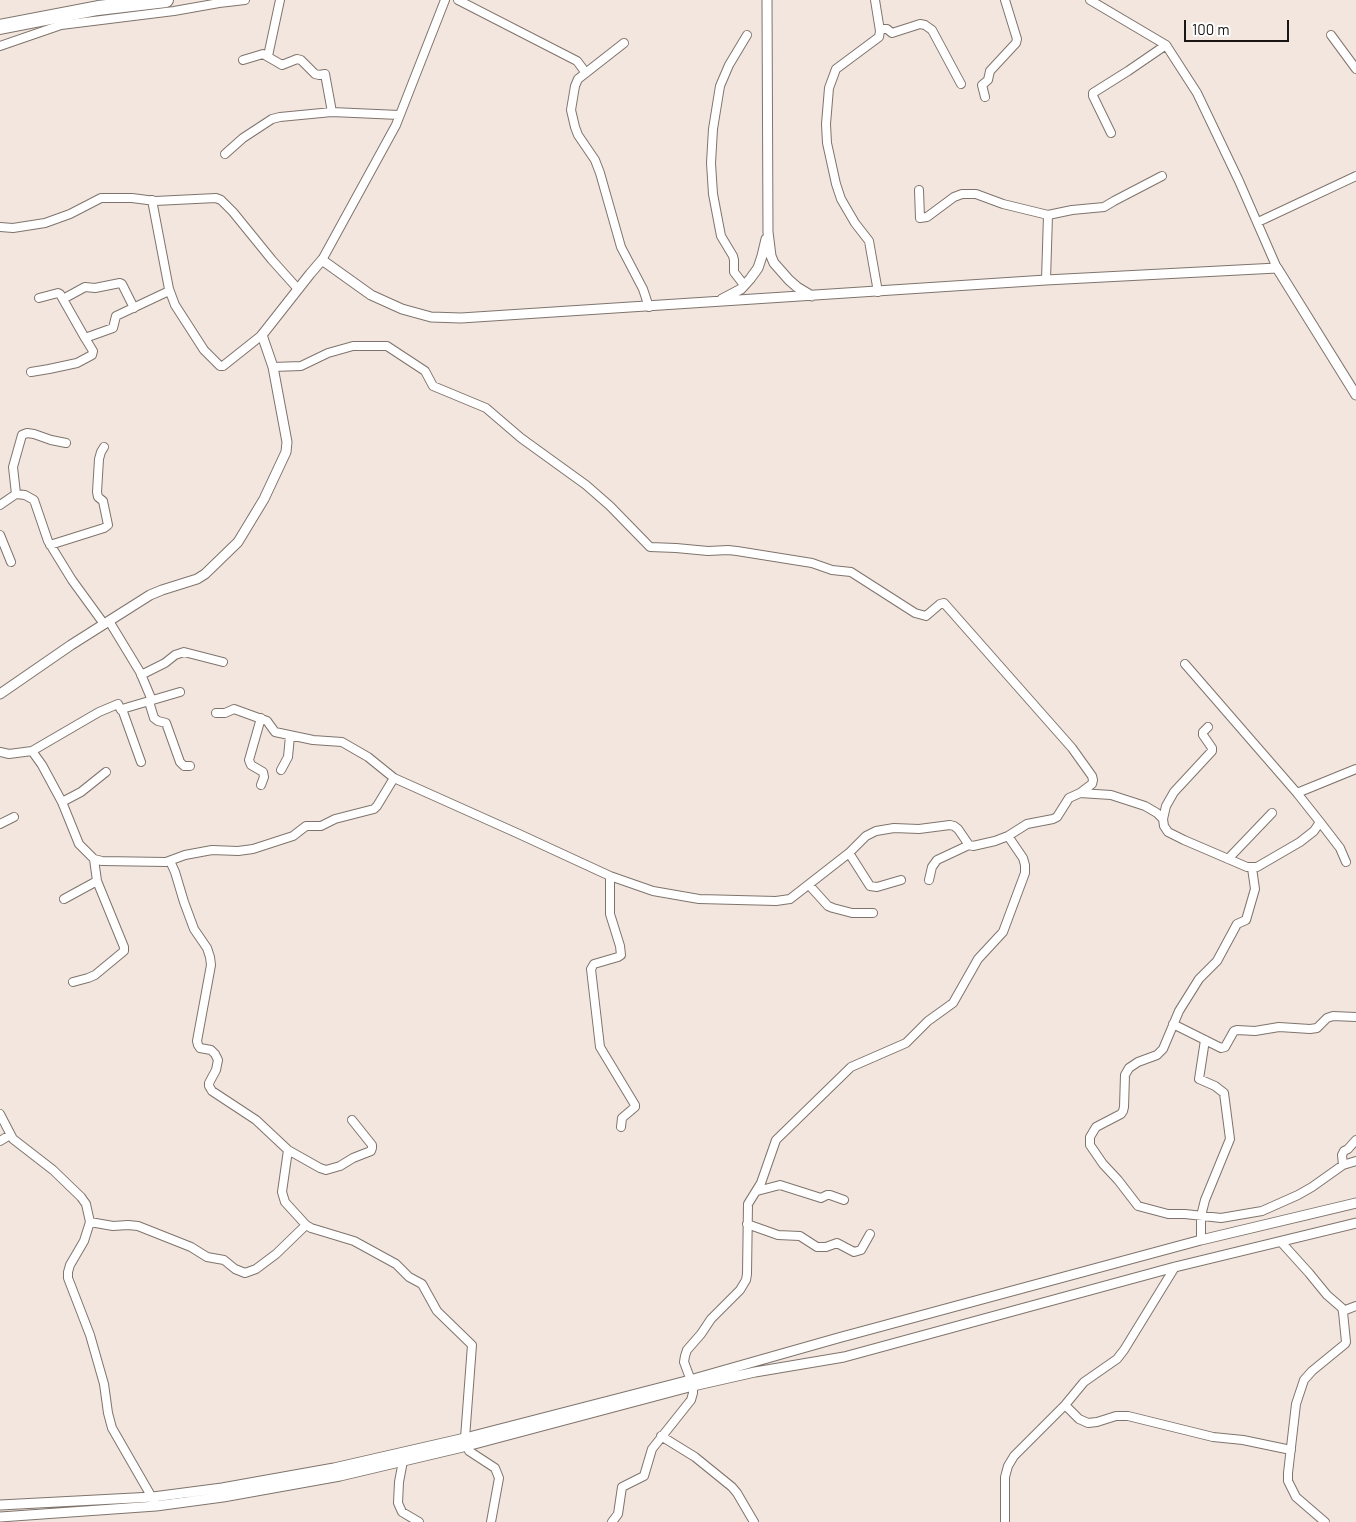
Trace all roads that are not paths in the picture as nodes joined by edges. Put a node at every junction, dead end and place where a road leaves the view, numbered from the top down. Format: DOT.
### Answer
graph roads {
  1 [pos="166,0"];
  2 [pos="245,0"];
  3 [pos="280,0"];
  4 [pos="445,0"];
  5 [pos="458,0"];
  6 [pos="875,0"];
  7 [pos="1005,0"];
  8 [pos="1090,0"];
  9 [pos="767,3"];
  10 [pos="0,27"];
  11 [pos="880,29"];
  12 [pos="1331,34"];
  13 [pos="747,35"];
  14 [pos="624,43"];
  15 [pos="1166,44"];
  16 [pos="0,46"];
  17 [pos="268,56"];
  18 [pos="243,60"];
  19 [pos="1356,70"];
  20 [pos="586,73"];
  21 [pos="961,84"];
  22 [pos="985,97"];
  23 [pos="332,112"];
  24 [pos="399,115"];
  25 [pos="1111,133"];
  26 [pos="224,154"];
  27 [pos="1162,176"];
  28 [pos="1356,176"];
  29 [pos="919,190"];
  30 [pos="152,200"];
  31 [pos="1048,215"];
  32 [pos="1258,222"];
  33 [pos="0,227"];
  34 [pos="768,232"];
  35 [pos="322,260"];
  36 [pos="1277,268"];
  37 [pos="1046,280"];
  38 [pos="744,286"];
  39 [pos="298,289"];
  40 [pos="169,291"];
  41 [pos="878,292"];
  42 [pos="813,296"];
  43 [pos="39,298"];
  44 [pos="63,299"];
  45 [pos="715,302"];
  46 [pos="649,306"];
  47 [pos="134,308"];
  48 [pos="262,336"];
  49 [pos="85,338"];
  50 [pos="273,368"];
  51 [pos="31,372"];
  52 [pos="1356,395"];
  53 [pos="66,443"];
  54 [pos="104,447"];
  55 [pos="16,494"];
  56 [pos="0,505"];
  57 [pos="0,535"];
  58 [pos="50,545"];
  59 [pos="11,562"];
  60 [pos="107,622"];
  61 [pos="223,662"];
  62 [pos="1185,664"];
  63 [pos="141,674"];
  64 [pos="180,692"];
  65 [pos="0,694"];
  66 [pos="151,699"];
  67 [pos="121,710"];
  68 [pos="216,714"];
  69 [pos="261,718"];
  70 [pos="1208,727"];
  71 [pos="290,736"];
  72 [pos="32,751"];
  73 [pos="0,752"];
  74 [pos="141,762"];
  75 [pos="190,766"];
  76 [pos="1356,769"];
  77 [pos="281,770"];
  78 [pos="106,772"];
  79 [pos="394,778"];
  80 [pos="261,785"];
  81 [pos="1080,793"];
  82 [pos="1297,793"];
  83 [pos="62,802"];
  84 [pos="1272,813"];
  85 [pos="14,816"];
  86 [pos="1163,819"];
  87 [pos="1320,822"];
  88 [pos="0,824"];
  89 [pos="1008,836"];
  90 [pos="969,845"];
  91 [pos="849,853"];
  92 [pos="94,858"];
  93 [pos="1228,859"];
  94 [pos="170,861"];
  95 [pos="1346,862"];
  96 [pos="1252,868"];
  97 [pos="610,876"];
  98 [pos="902,880"];
  99 [pos="929,880"];
  100 [pos="97,881"];
  101 [pos="809,885"];
  102 [pos="64,899"];
  103 [pos="873,913"];
  104 [pos="72,982"];
  105 [pos="1356,1017"];
  106 [pos="1173,1024"];
  107 [pos="1205,1040"];
  108 [pos="0,1114"];
  109 [pos="352,1120"];
  110 [pos="621,1127"];
  111 [pos="10,1135"];
  112 [pos="1356,1137"];
  113 [pos="0,1141"];
  114 [pos="288,1150"];
  115 [pos="1356,1161"];
  116 [pos="1343,1165"];
  117 [pos="757,1191"];
  118 [pos="844,1200"];
  119 [pos="1356,1203"];
  120 [pos="1201,1216"];
  121 [pos="90,1222"];
  122 [pos="1356,1223"];
  123 [pos="747,1224"];
  124 [pos="306,1225"];
  125 [pos="870,1234"];
  126 [pos="1201,1240"];
  127 [pos="1281,1242"];
  128 [pos="1175,1267"];
  129 [pos="1356,1306"];
  130 [pos="1343,1310"];
  131 [pos="691,1383"];
  132 [pos="1065,1405"];
  133 [pos="661,1436"];
  134 [pos="466,1442"];
  135 [pos="1291,1450"];
  136 [pos="403,1461"];
  137 [pos="153,1497"];
  138 [pos="0,1505"];
  139 [pos="156,1506"];
  140 [pos="0,1517"];
  141 [pos="419,1522"];
  142 [pos="491,1522"];
  143 [pos="612,1522"];
  144 [pos="754,1522"];
  145 [pos="1005,1522"];
  146 [pos="1325,1522"];
  1 -- 10 [label="highway"];
  2 -- 16 [label="street"];
  3 -- 17 [label="street"];
  4 -- 24 [label="street"];
  5 -- 20 [label="street"];
  6 -- 11 [label="street"];
  7 -- 22 [label="street"];
  8 -- 15 [label="street"];
  9 -- 34 [label="street"];
  11 -- 21 [label="street"];
  11 -- 41 [label="street"];
  12 -- 19 [label="street"];
  13 -- 38 [label="street"];
  14 -- 20 [label="street"];
  15 -- 25 [label="street"];
  15 -- 32 [label="street"];
  17 -- 18 [label="street"];
  17 -- 23 [label="street"];
  20 -- 46 [label="street"];
  23 -- 24 [label="street"];
  23 -- 26 [label="street"];
  24 -- 35 [label="street"];
  27 -- 31 [label="street"];
  28 -- 32 [label="street"];
  29 -- 31 [label="street"];
  30 -- 33 [label="street"];
  30 -- 39 [label="street"];
  30 -- 40 [label="street"];
  31 -- 37 [label="street"];
  32 -- 36 [label="street"];
  34 -- 38 [label="street"];
  34 -- 42 [label="street"];
  35 -- 39 [label="street"];
  35 -- 46 [label="street"];
  36 -- 37 [label="street"];
  36 -- 52 [label="street"];
  37 -- 41 [label="street"];
  38 -- 45 [label="street"];
  39 -- 48 [label="street"];
  40 -- 47 [label="street"];
  40 -- 48 [label="street"];
  41 -- 42 [label="street"];
  42 -- 45 [label="street"];
  43 -- 44 [label="street"];
  44 -- 47 [label="street"];
  44 -- 49 [label="street"];
  45 -- 46 [label="street"];
  47 -- 49 [label="street"];
  48 -- 50 [label="street"];
  49 -- 51 [label="street"];
  50 -- 60 [label="street"];
  50 -- 81 [label="street"];
  53 -- 55 [label="street"];
  54 -- 58 [label="street"];
  55 -- 56 [label="street"];
  55 -- 58 [label="street"];
  57 -- 59 [label="street"];
  58 -- 60 [label="street"];
  60 -- 63 [label="street"];
  60 -- 65 [label="street"];
  61 -- 63 [label="street"];
  62 -- 82 [label="street"];
  63 -- 66 [label="street"];
  64 -- 66 [label="street"];
  66 -- 67 [label="street"];
  66 -- 75 [label="street"];
  67 -- 72 [label="street"];
  67 -- 74 [label="street"];
  68 -- 69 [label="street"];
  69 -- 71 [label="street"];
  69 -- 80 [label="street"];
  70 -- 86 [label="street"];
  71 -- 77 [label="street"];
  71 -- 79 [label="street"];
  72 -- 73 [label="street"];
  72 -- 83 [label="street"];
  76 -- 82 [label="street"];
  78 -- 83 [label="street"];
  79 -- 94 [label="street"];
  79 -- 97 [label="street"];
  81 -- 86 [label="street"];
  81 -- 89 [label="street"];
  82 -- 87 [label="street"];
  83 -- 92 [label="street"];
  84 -- 93 [label="street"];
  85 -- 88 [label="street"];
  86 -- 93 [label="street"];
  87 -- 95 [label="street"];
  87 -- 96 [label="street"];
  89 -- 90 [label="street"];
  89 -- 117 [label="street"];
  90 -- 91 [label="street"];
  90 -- 99 [label="street"];
  91 -- 98 [label="street"];
  91 -- 101 [label="street"];
  92 -- 94 [label="street"];
  92 -- 100 [label="street"];
  93 -- 96 [label="street"];
  94 -- 114 [label="street"];
  96 -- 106 [label="street"];
  97 -- 101 [label="street"];
  97 -- 110 [label="street"];
  100 -- 102 [label="street"];
  100 -- 104 [label="street"];
  101 -- 103 [label="street"];
  105 -- 107 [label="street"];
  106 -- 107 [label="street"];
  106 -- 120 [label="street"];
  107 -- 120 [label="street"];
  108 -- 111 [label="street"];
  109 -- 114 [label="street"];
  111 -- 113 [label="street"];
  111 -- 121 [label="street"];
  112 -- 116 [label="street"];
  114 -- 124 [label="street"];
  115 -- 116 [label="street"];
  116 -- 120 [label="street"];
  117 -- 118 [label="street"];
  117 -- 123 [label="street"];
  119 -- 126 [label="street"];
  120 -- 126 [label="street"];
  121 -- 124 [label="street"];
  121 -- 137 [label="street"];
  122 -- 127 [label="street"];
  123 -- 125 [label="street"];
  123 -- 131 [label="street"];
  124 -- 134 [label="street"];
  126 -- 131 [label="street"];
  127 -- 128 [label="street"];
  127 -- 130 [label="street"];
  128 -- 131 [label="street"];
  128 -- 132 [label="street"];
  129 -- 130 [label="street"];
  130 -- 135 [label="street"];
  131 -- 133 [label="street"];
  131 -- 134 [label="street"];
  132 -- 135 [label="street"];
  132 -- 145 [label="street"];
  133 -- 143 [label="street"];
  133 -- 144 [label="street"];
  134 -- 136 [label="street"];
  134 -- 137 [label="street"];
  134 -- 142 [label="street"];
  135 -- 146 [label="street"];
  136 -- 139 [label="street"];
  136 -- 141 [label="street"];
  137 -- 138 [label="street"];
  137 -- 139 [label="street"];
  139 -- 140 [label="street"];
}
